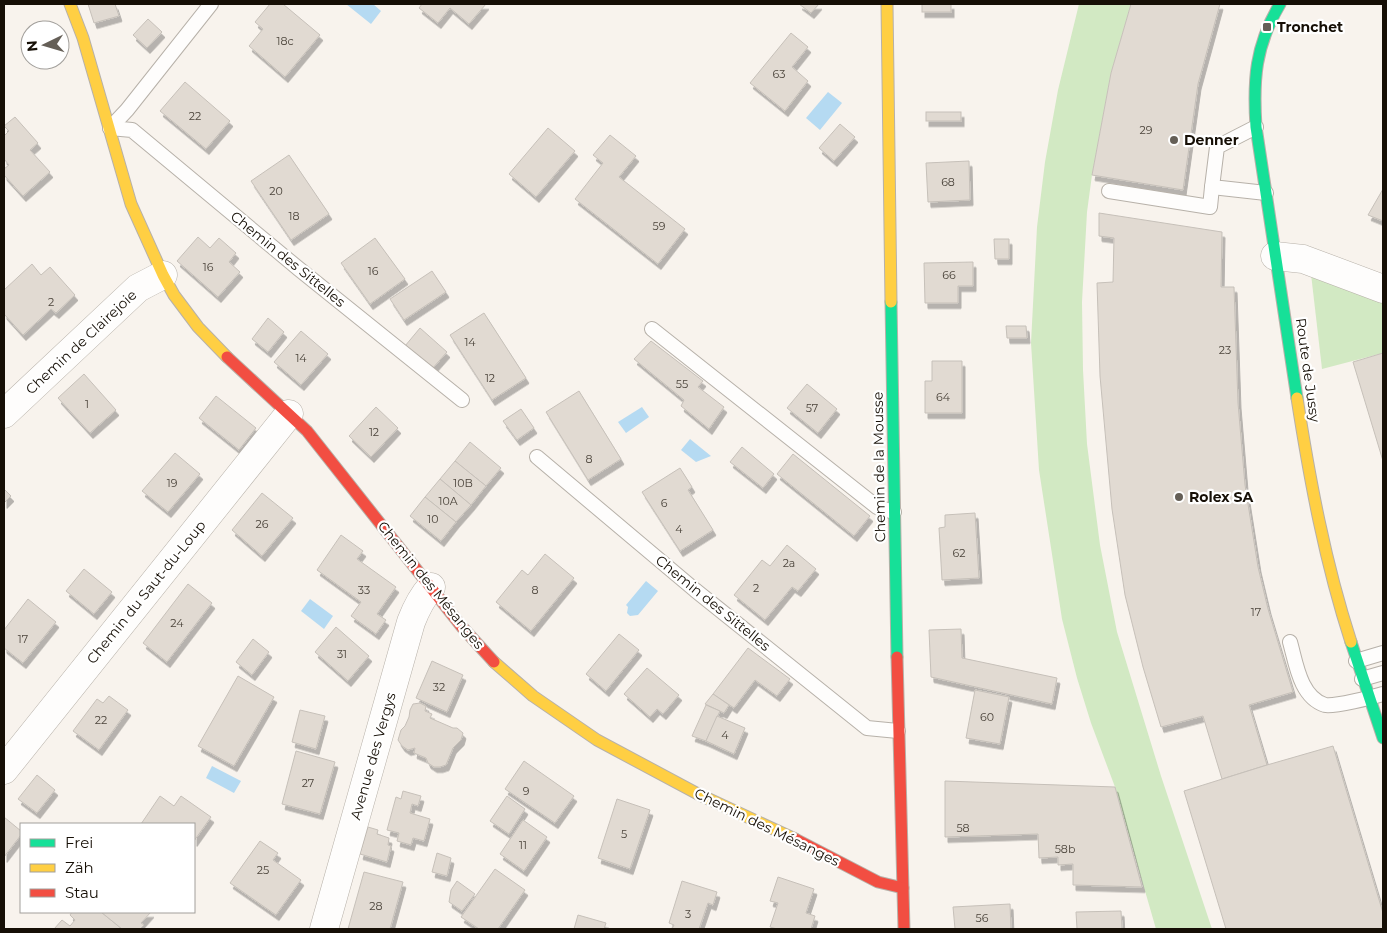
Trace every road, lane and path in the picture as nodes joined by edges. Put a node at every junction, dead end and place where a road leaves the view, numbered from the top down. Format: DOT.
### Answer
graph roads {
  1 [pos="70,4"];
  2 [pos="211,4"];
  3 [pos="887,4"];
  4 [pos="1280,4"];
  5 [pos="1256,127"];
  6 [pos="110,128"];
  7 [pos="1212,186"];
  8 [pos="1109,191"];
  9 [pos="1266,194"];
  10 [pos="1275,256"];
  11 [pos="163,275"];
  12 [pos="1383,290"];
  13 [pos="652,329"];
  14 [pos="462,400"];
  15 [pos="4,414"];
  16 [pos="289,414"];
  17 [pos="537,457"];
  18 [pos="894,512"];
  19 [pos="430,587"];
  20 [pos="1290,642"];
  21 [pos="1383,653"];
  22 [pos="1356,661"];
  23 [pos="1383,673"];
  24 [pos="1362,679"];
  25 [pos="1383,694"];
  26 [pos="1369,698"];
  27 [pos="898,731"];
  28 [pos="1383,738"];
  29 [pos="4,770"];
  30 [pos="903,888"];
  31 [pos="324,929"];
  32 [pos="904,929"];
  1 -- 6 [label="street, Chemin des Mésanges"];
  2 -- 6 [label="lane"];
  3 -- 18 [label="street, Chemin de la Mousse"];
  4 -- 5 [label="street, Route de Jussy"];
  5 -- 7 [label="lane"];
  5 -- 9 [label="street, Route de Jussy"];
  6 -- 11 [label="street, Chemin des Mésanges"];
  6 -- 14 [label="lane, Chemin des Sittelles"];
  7 -- 8 [label="lane"];
  7 -- 9 [label="lane"];
  9 -- 10 [label="street, Route de Jussy"];
  10 -- 12 [label="street"];
  10 -- 22 [label="street, Route de Jussy"];
  11 -- 15 [label="street, Chemin de Clairejoie"];
  11 -- 16 [label="street, Chemin des Mésanges"];
  13 -- 18 [label="lane"];
  16 -- 19 [label="street, Chemin des Mésanges"];
  16 -- 29 [label="street, Chemin du Saut-du-Loup"];
  17 -- 27 [label="lane, Chemin des Sittelles"];
  18 -- 27 [label="street, Chemin de la Mousse"];
  19 -- 30 [label="street, Chemin des Mésanges"];
  19 -- 31 [label="street, Avenue des Vergys"];
  20 -- 26 [label="lane"];
  21 -- 22 [label="lane"];
  22 -- 24 [label="street, Route de Jussy"];
  23 -- 24 [label="lane"];
  24 -- 26 [label="street, Route de Jussy"];
  25 -- 26 [label="lane"];
  26 -- 28 [label="street, Route de Jussy"];
  27 -- 30 [label="street, Chemin de la Mousse"];
  30 -- 32 [label="street, Chemin de la Mousse"];
}
